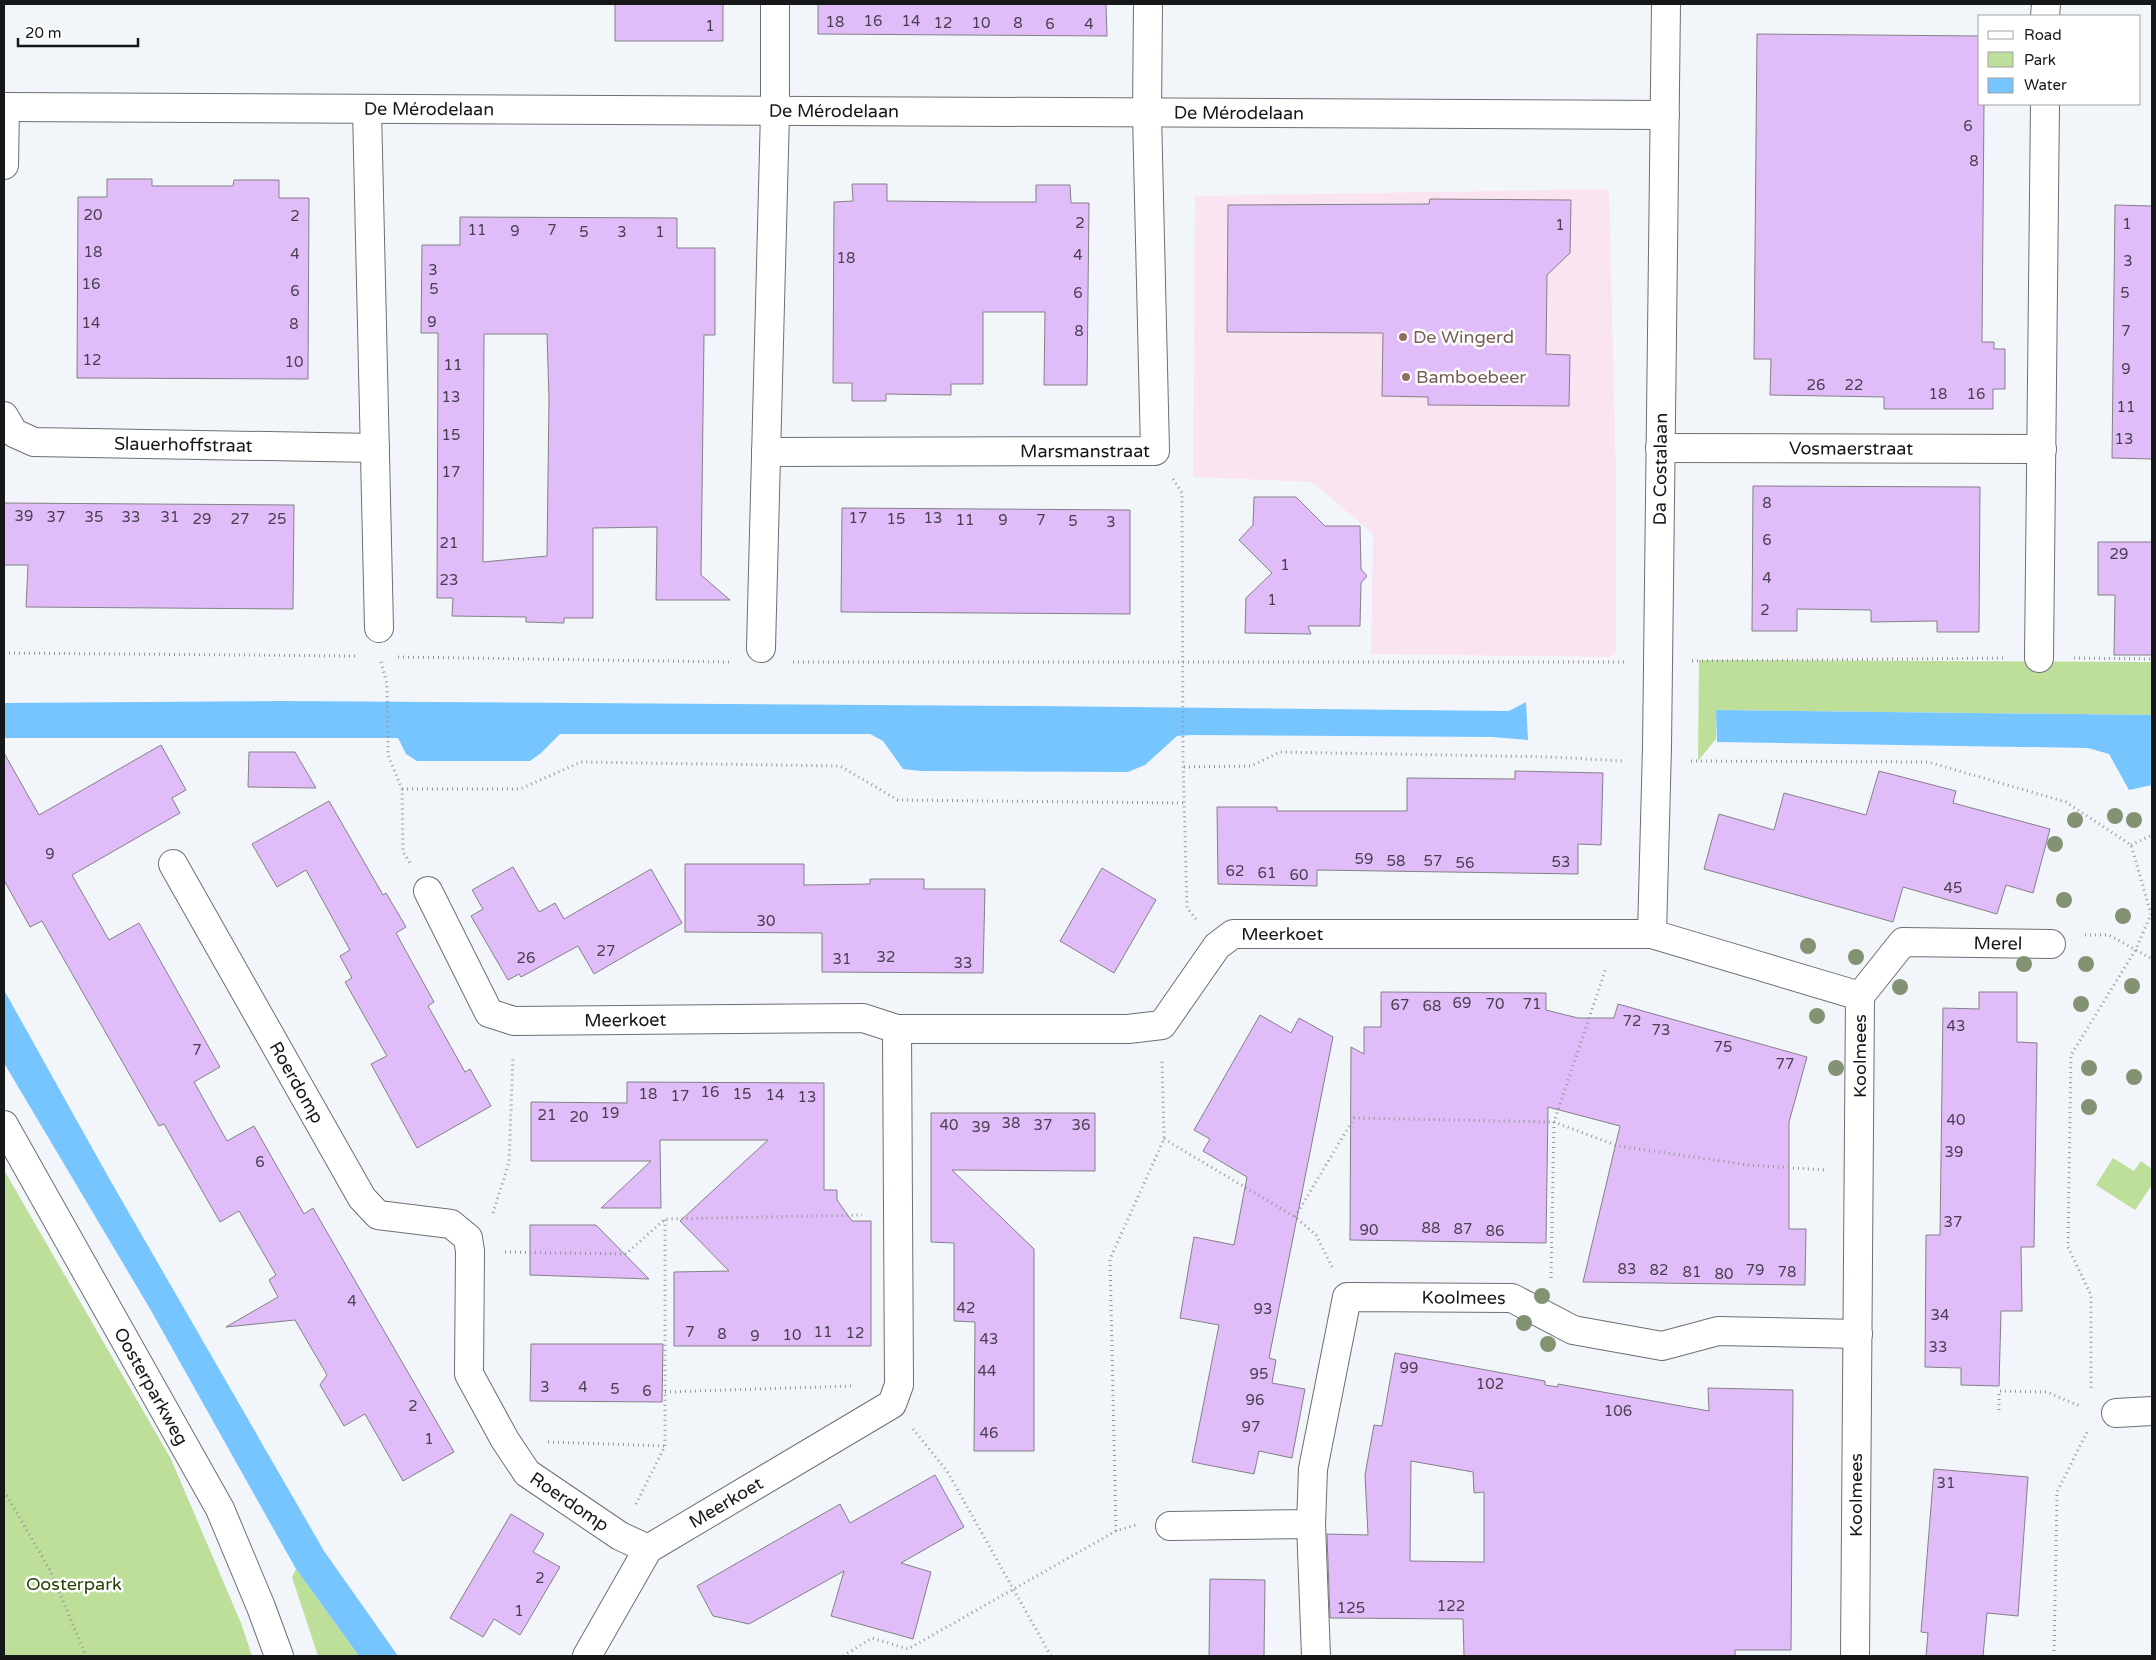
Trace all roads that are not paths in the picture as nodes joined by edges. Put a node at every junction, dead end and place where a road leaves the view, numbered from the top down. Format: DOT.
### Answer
graph roads {
  1 [pos="775,4"];
  2 [pos="1148,4"];
  3 [pos="1666,4"];
  4 [pos="2045,105"];
  5 [pos="4,107"];
  6 [pos="368,110"];
  7 [pos="775,112"];
  8 [pos="1146,114"];
  9 [pos="1665,115"];
  10 [pos="4,165"];
  11 [pos="4,416"];
  12 [pos="375,448"];
  13 [pos="1660,448"];
  14 [pos="2042,449"];
  15 [pos="766,452"];
  16 [pos="379,628"];
  17 [pos="761,648"];
  18 [pos="2039,658"];
  19 [pos="173,864"];
  20 [pos="428,891"];
  21 [pos="1652,934"];
  22 [pos="2051,944"];
  23 [pos="1860,996"];
  24 [pos="897,1029"];
  25 [pos="4,1125"];
  26 [pos="1858,1334"];
  27 [pos="2152,1411"];
  28 [pos="2103,1412"];
  29 [pos="1311,1524"];
  30 [pos="1170,1526"];
  31 [pos="648,1549"];
  32 [pos="279,1656"];
  33 [pos="587,1656"];
  34 [pos="1316,1656"];
  35 [pos="1855,1656"];
  1 -- 7 [label="street"];
  2 -- 8 [label="street, Marsmanstraat"];
  3 -- 9 [label="street, Da Costalaan"];
  4 -- 14 [label="street"];
  5 -- 6 [label="street, De Mérodelaan"];
  5 -- 10 [label="street"];
  6 -- 7 [label="street, De Mérodelaan"];
  6 -- 12 [label="street"];
  7 -- 8 [label="street, De Mérodelaan"];
  7 -- 15 [label="street"];
  8 -- 9 [label="street, De Mérodelaan"];
  8 -- 15 [label="street, Marsmanstraat"];
  9 -- 13 [label="street, Da Costalaan"];
  11 -- 12 [label="street, Slauerhoffstraat"];
  12 -- 16 [label="street"];
  13 -- 14 [label="street, Vosmaerstraat"];
  13 -- 21 [label="street, Da Costalaan"];
  14 -- 18 [label="street"];
  15 -- 17 [label="street"];
  19 -- 31 [label="street, Roerdomp"];
  20 -- 24 [label="street, Meerkoet"];
  21 -- 23 [label="street, Koolmees"];
  21 -- 24 [label="street, Meerkoet"];
  22 -- 23 [label="street, Merel"];
  23 -- 26 [label="street, Koolmees"];
  24 -- 31 [label="street, Meerkoet"];
  25 -- 32 [label="street, Oosterparkweg"];
  26 -- 29 [label="street, Koolmees"];
  26 -- 35 [label="street, Koolmees"];
  27 -- 28 [label="street"];
  29 -- 30 [label="street"];
  29 -- 34 [label="street"];
  31 -- 33 [label="street, Meerkoet"];
}
